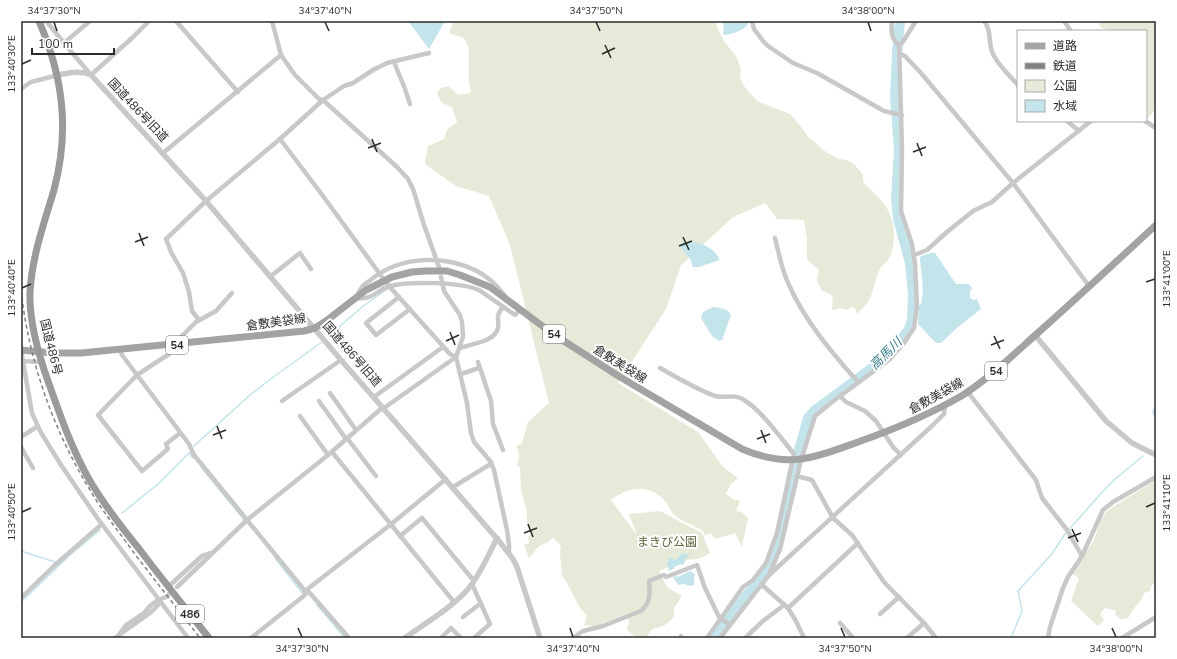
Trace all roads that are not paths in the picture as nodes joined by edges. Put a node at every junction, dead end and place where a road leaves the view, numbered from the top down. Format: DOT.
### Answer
graph roads {
  1 [pos="39,21"];
  2 [pos="90,21"];
  3 [pos="149,21"];
  4 [pos="176,21"];
  5 [pos="272,21"];
  6 [pos="752,21"];
  7 [pos="892,21"];
  8 [pos="916,21"];
  9 [pos="984,21"];
  10 [pos="1064,21"];
  11 [pos="47,22"];
  12 [pos="1070,30"];
  13 [pos="64,43"];
  14 [pos="900,45"];
  15 [pos="429,53"];
  16 [pos="900,54"];
  17 [pos="281,55"];
  18 [pos="394,62"];
  19 [pos="58,75"];
  20 [pos="91,75"];
  21 [pos="1017,84"];
  22 [pos="21,89"];
  23 [pos="238,92"];
  24 [pos="323,100"];
  25 [pos="410,104"];
  26 [pos="902,115"];
  27 [pos="1068,122"];
  28 [pos="1090,122"];
  29 [pos="1147,122"];
  30 [pos="1156,128"];
  31 [pos="1079,131"];
  32 [pos="280,139"];
  33 [pos="163,153"];
  34 [pos="1013,183"];
  35 [pos="206,201"];
  36 [pos="1156,225"];
  37 [pos="775,238"];
  38 [pos="914,255"];
  39 [pos="438,260"];
  40 [pos="439,267"];
  41 [pos="311,268"];
  42 [pos="271,276"];
  43 [pos="381,276"];
  44 [pos="441,277"];
  45 [pos="442,284"];
  46 [pos="388,285"];
  47 [pos="1089,286"];
  48 [pos="232,292"];
  49 [pos="399,297"];
  50 [pos="356,298"];
  51 [pos="513,305"];
  52 [pos="503,307"];
  53 [pos="410,309"];
  54 [pos="520,310"];
  55 [pos="199,320"];
  56 [pos="315,328"];
  57 [pos="1035,335"];
  58 [pos="176,345"];
  59 [pos="443,347"];
  60 [pos="460,348"];
  61 [pos="120,349"];
  62 [pos="21,350"];
  63 [pos="38,352"];
  64 [pos="456,357"];
  65 [pos="341,360"];
  66 [pos="22,361"];
  67 [pos="41,362"];
  68 [pos="478,362"];
  69 [pos="480,368"];
  70 [pos="660,368"];
  71 [pos="461,374"];
  72 [pos="137,375"];
  73 [pos="857,380"];
  74 [pos="967,392"];
  75 [pos="330,393"];
  76 [pos="840,396"];
  77 [pos="374,398"];
  78 [pos="282,401"];
  79 [pos="319,401"];
  80 [pos="945,405"];
  81 [pos="383,408"];
  82 [pos="300,416"];
  83 [pos="38,426"];
  84 [pos="356,430"];
  85 [pos="180,433"];
  86 [pos="884,433"];
  87 [pos="21,437"];
  88 [pos="346,438"];
  89 [pos="21,447"];
  90 [pos="503,450"];
  91 [pos="330,453"];
  92 [pos="901,455"];
  93 [pos="1156,455"];
  94 [pos="797,460"];
  95 [pos="491,462"];
  96 [pos="33,468"];
  97 [pos="376,476"];
  98 [pos="797,476"];
  99 [pos="1156,477"];
  100 [pos="446,479"];
  101 [pos="453,488"];
  102 [pos="833,518"];
  103 [pos="246,521"];
  104 [pos="102,524"];
  105 [pos="390,525"];
  106 [pos="400,536"];
  107 [pos="497,538"];
  108 [pos="858,543"];
  109 [pos="215,551"];
  110 [pos="508,552"];
  111 [pos="1082,556"];
  112 [pos="769,575"];
  113 [pos="473,583"];
  114 [pos="761,584"];
  115 [pos="172,588"];
  116 [pos="305,593"];
  117 [pos="899,597"];
  118 [pos="21,598"];
  119 [pos="158,602"];
  120 [pos="454,602"];
  121 [pos="481,602"];
  122 [pos="786,607"];
  123 [pos="880,614"];
  124 [pos="463,617"];
  125 [pos="1156,617"];
  126 [pos="722,620"];
  127 [pos="924,622"];
  128 [pos="840,623"];
  129 [pos="729,624"];
  130 [pos="117,637"];
  131 [pos="188,638"];
  132 [pos="209,638"];
  133 [pos="251,638"];
  134 [pos="349,638"];
  135 [pos="404,638"];
  136 [pos="441,638"];
  137 [pos="461,638"];
  138 [pos="474,638"];
  139 [pos="540,638"];
  140 [pos="573,638"];
  141 [pos="707,638"];
  142 [pos="720,638"];
  143 [pos="745,638"];
  144 [pos="804,638"];
  145 [pos="853,638"];
  146 [pos="907,638"];
  147 [pos="936,638"];
  148 [pos="1048,638"];
  149 [pos="1122,638"];
  1 -- 19 [label="highway, 国道486号 / 486"];
  2 -- 13 [label="street"];
  3 -- 20 [label="street"];
  4 -- 23 [label="street"];
  5 -- 17 [label="street"];
  6 -- 26 [label="street"];
  7 -- 14 [label="street"];
  8 -- 14 [label="street"];
  9 -- 21 [label="street"];
  10 -- 12 [label="street"];
  11 -- 13 [label="street"];
  13 -- 20 [label="street"];
  14 -- 16 [label="street"];
  15 -- 18 [label="street"];
  16 -- 26 [label="street"];
  16 -- 34 [label="street"];
  17 -- 23 [label="street"];
  17 -- 24 [label="street"];
  18 -- 24 [label="street"];
  18 -- 25 [label="street"];
  19 -- 20 [label="street, 国道486号旧道"];
  19 -- 22 [label="street"];
  19 -- 63 [label="highway, 国道486号 / 486"];
  20 -- 33 [label="street, 国道486号旧道"];
  23 -- 33 [label="street"];
  24 -- 32 [label="street"];
  24 -- 39 [label="street"];
  26 -- 38 [label="street"];
  27 -- 31 [label="street"];
  28 -- 31 [label="street"];
  29 -- 30 [label="street"];
  31 -- 34 [label="street"];
  32 -- 35 [label="street"];
  32 -- 43 [label="street"];
  33 -- 35 [label="street, 国道486号旧道"];
  34 -- 38 [label="street"];
  34 -- 47 [label="street"];
  35 -- 42 [label="street, 国道486号旧道"];
  35 -- 55 [label="street"];
  36 -- 47 [label="main road, 倉敷美袋線 / 54"];
  37 -- 73 [label="street"];
  38 -- 73 [label="street"];
  39 -- 40 [label="street"];
  39 -- 43 [label="street"];
  39 -- 51 [label="street"];
  41 -- 42 [label="street"];
  42 -- 56 [label="street, 国道486号旧道"];
  43 -- 50 [label="street"];
  44 -- 45 [label="street"];
  45 -- 46 [label="street"];
  45 -- 52 [label="street"];
  45 -- 60 [label="street"];
  46 -- 49 [label="street"];
  46 -- 50 [label="street"];
  47 -- 57 [label="main road, 倉敷美袋線 / 54"];
  48 -- 55 [label="street"];
  49 -- 53 [label="street"];
  49 -- 53 [label="street"];
  50 -- 51 [label="main road, 倉敷美袋線 / 54"];
  50 -- 56 [label="main road, 倉敷美袋線 / 54"];
  51 -- 54 [label="main road, 倉敷美袋線 / 54"];
  52 -- 54 [label="street"];
  52 -- 60 [label="street"];
  53 -- 59 [label="street"];
  54 -- 94 [label="main road, 倉敷美袋線 / 54"];
  55 -- 58 [label="street"];
  56 -- 58 [label="main road, 倉敷美袋線 / 54"];
  56 -- 65 [label="street, 国道486号旧道"];
  57 -- 74 [label="main road, 倉敷美袋線 / 54"];
  57 -- 93 [label="street"];
  58 -- 61 [label="main road, 倉敷美袋線 / 54"];
  58 -- 72 [label="street"];
  59 -- 64 [label="street"];
  59 -- 77 [label="street"];
  60 -- 64 [label="street"];
  61 -- 63 [label="main road, 倉敷美袋線 / 54"];
  61 -- 72 [label="street"];
  62 -- 63 [label="main road, 倉敷美袋線 / 54"];
  62 -- 66 [label="street"];
  63 -- 67 [label="highway, 国道486号 / 486"];
  64 -- 71 [label="street"];
  64 -- 81 [label="street"];
  65 -- 77 [label="street, 国道486号旧道"];
  65 -- 78 [label="street"];
  66 -- 67 [label="street"];
  66 -- 83 [label="street"];
  67 -- 115 [label="highway, 国道486号 / 486"];
  68 -- 69 [label="street"];
  69 -- 71 [label="street"];
  69 -- 90 [label="street"];
  70 -- 94 [label="street"];
  71 -- 95 [label="street"];
  72 -- 85 [label="street"];
  72 -- 85 [label="street"];
  73 -- 76 [label="street"];
  74 -- 80 [label="main road, 倉敷美袋線 / 54"];
  74 -- 111 [label="street"];
  75 -- 84 [label="street"];
  76 -- 86 [label="street"];
  76 -- 94 [label="street"];
  77 -- 81 [label="street, 国道486号旧道"];
  79 -- 88 [label="street"];
  80 -- 86 [label="main road, 倉敷美袋線 / 54"];
  80 -- 92 [label="street"];
  81 -- 84 [label="street"];
  81 -- 100 [label="street, 国道486号旧道"];
  82 -- 91 [label="street"];
  83 -- 87 [label="street"];
  83 -- 104 [label="street"];
  84 -- 88 [label="street"];
  85 -- 103 [label="street"];
  86 -- 92 [label="street"];
  86 -- 94 [label="main road, 倉敷美袋線 / 54"];
  88 -- 91 [label="street"];
  88 -- 97 [label="street"];
  89 -- 96 [label="street"];
  91 -- 103 [label="street"];
  91 -- 105 [label="street"];
  92 -- 102 [label="street"];
  94 -- 98 [label="street"];
  94 -- 126 [label="street"];
  95 -- 101 [label="street"];
  95 -- 110 [label="street"];
  98 -- 102 [label="street"];
  98 -- 112 [label="street"];
  99 -- 111 [label="street"];
  100 -- 101 [label="street, 国道486号旧道"];
  100 -- 105 [label="street"];
  101 -- 107 [label="street, 国道486号旧道"];
  102 -- 108 [label="street"];
  102 -- 112 [label="street"];
  103 -- 109 [label="street"];
  103 -- 116 [label="street"];
  104 -- 118 [label="street"];
  104 -- 119 [label="street"];
  105 -- 106 [label="street"];
  105 -- 116 [label="street"];
  106 -- 113 [label="street"];
  106 -- 120 [label="street"];
  107 -- 110 [label="street, 国道486号旧道"];
  107 -- 113 [label="street"];
  108 -- 117 [label="street"];
  108 -- 122 [label="street"];
  109 -- 115 [label="street"];
  109 -- 115 [label="street"];
  110 -- 139 [label="street, 国道486号旧道"];
  111 -- 148 [label="street"];
  112 -- 114 [label="street"];
  113 -- 120 [label="street"];
  113 -- 121 [label="street"];
  114 -- 122 [label="street"];
  114 -- 129 [label="street"];
  115 -- 119 [label="street"];
  115 -- 132 [label="highway, 国道486号 / 486"];
  116 -- 133 [label="street"];
  116 -- 134 [label="street"];
  117 -- 123 [label="street"];
  117 -- 127 [label="street"];
  119 -- 130 [label="street"];
  119 -- 131 [label="street"];
  120 -- 135 [label="street"];
  121 -- 124 [label="street"];
  121 -- 138 [label="street"];
  122 -- 143 [label="street"];
  122 -- 144 [label="street"];
  125 -- 149 [label="street"];
  126 -- 129 [label="street"];
  126 -- 140 [label="street"];
  126 -- 141 [label="street"];
  127 -- 146 [label="street"];
  127 -- 147 [label="street"];
  128 -- 145 [label="street"];
  129 -- 142 [label="street"];
  136 -- 137 [label="street"];
}
